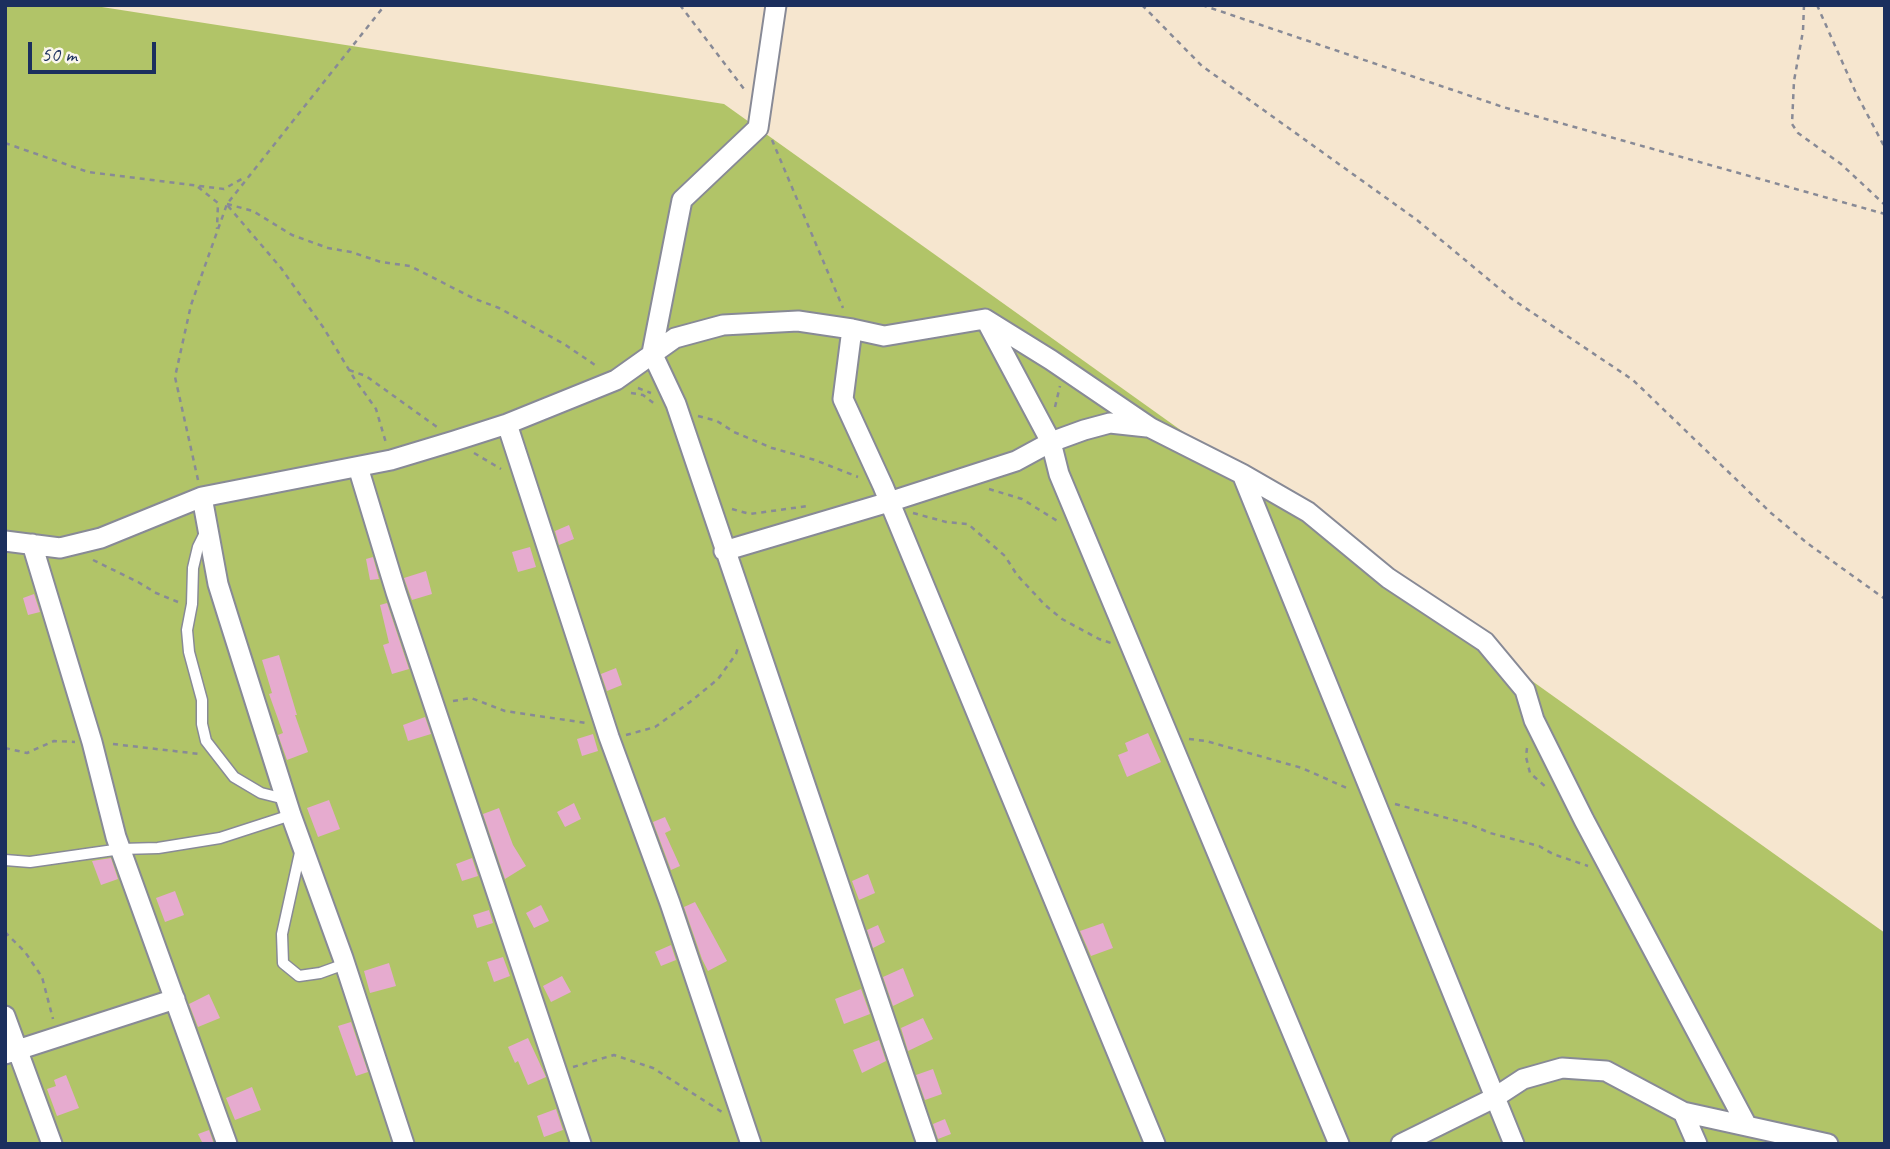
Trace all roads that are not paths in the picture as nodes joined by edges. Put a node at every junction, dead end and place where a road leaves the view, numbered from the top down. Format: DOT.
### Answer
graph roads {
  1 [pos="776,5"];
  2 [pos="985,320"];
  3 [pos="852,328"];
  4 [pos="652,353"];
  5 [pos="507,424"];
  6 [pos="1151,428"];
  7 [pos="1051,442"];
  8 [pos="358,467"];
  9 [pos="1242,474"];
  10 [pos="886,494"];
  11 [pos="202,497"];
  12 [pos="207,527"];
  13 [pos="5,541"];
  14 [pos="32,544"];
  15 [pos="724,551"];
  16 [pos="288,807"];
  17 [pos="302,844"];
  18 [pos="121,849"];
  19 [pos="5,860"];
  20 [pos="345,964"];
  21 [pos="175,999"];
  22 [pos="5,1016"];
  23 [pos="11,1051"];
  24 [pos="1494,1098"];
  25 [pos="1683,1112"];
  26 [pos="1746,1124"];
  27 [pos="52,1144"];
  28 [pos="227,1144"];
  29 [pos="404,1144"];
  30 [pos="581,1144"];
  31 [pos="751,1144"];
  32 [pos="927,1144"];
  33 [pos="1155,1144"];
  34 [pos="1339,1144"];
  35 [pos="1401,1144"];
  36 [pos="1514,1144"];
  37 [pos="1697,1144"];
  38 [pos="1828,1144"];
  1 -- 4 [label="street"];
  2 -- 3 [label="street"];
  2 -- 6 [label="street"];
  2 -- 7 [label="street"];
  3 -- 4 [label="street"];
  3 -- 10 [label="street"];
  4 -- 5 [label="street"];
  4 -- 15 [label="street"];
  5 -- 8 [label="street"];
  5 -- 31 [label="street"];
  6 -- 7 [label="street"];
  6 -- 9 [label="street"];
  7 -- 10 [label="street"];
  7 -- 34 [label="street"];
  8 -- 11 [label="street"];
  8 -- 30 [label="street"];
  9 -- 24 [label="street"];
  9 -- 26 [label="street"];
  10 -- 15 [label="street"];
  10 -- 33 [label="street"];
  11 -- 12 [label="street"];
  11 -- 14 [label="street"];
  12 -- 16 [label="street"];
  12 -- 16 [label="lane"];
  13 -- 14 [label="street"];
  14 -- 18 [label="street"];
  15 -- 32 [label="street"];
  16 -- 17 [label="street"];
  16 -- 18 [label="lane"];
  17 -- 20 [label="street"];
  17 -- 20 [label="lane"];
  18 -- 19 [label="lane"];
  18 -- 21 [label="street"];
  20 -- 29 [label="street"];
  21 -- 23 [label="street"];
  21 -- 28 [label="street"];
  22 -- 23 [label="street"];
  23 -- 27 [label="street"];
  24 -- 25 [label="street"];
  24 -- 35 [label="street"];
  24 -- 36 [label="street"];
  25 -- 26 [label="street"];
  25 -- 37 [label="street"];
  26 -- 38 [label="street"];
}
